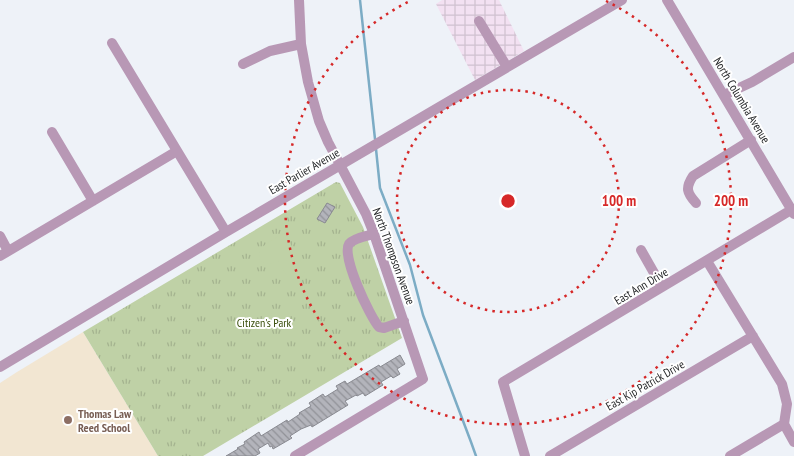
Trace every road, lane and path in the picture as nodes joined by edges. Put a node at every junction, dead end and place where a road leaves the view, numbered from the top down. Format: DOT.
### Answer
graph roads {
  1 [pos="299,0"];
  2 [pos="622,0"];
  3 [pos="667,0"];
  4 [pos="479,21"];
  5 [pos="112,42"];
  6 [pos="301,44"];
  7 [pos="794,57"];
  8 [pos="243,64"];
  9 [pos="507,67"];
  10 [pos="724,95"];
  11 [pos="52,132"];
  12 [pos="751,140"];
  13 [pos="177,151"];
  14 [pos="340,165"];
  15 [pos="93,201"];
  16 [pos="696,203"];
  17 [pos="793,212"];
  18 [pos="226,232"];
  19 [pos="374,234"];
  20 [pos="0,236"];
  21 [pos="641,250"];
  22 [pos="4,253"];
  23 [pos="707,261"];
  24 [pos="662,287"];
  25 [pos="404,321"];
  26 [pos="753,336"];
  27 [pos="0,367"];
  28 [pos="784,424"];
  29 [pos="794,442"];
  30 [pos="295,456"];
  31 [pos="525,456"];
  32 [pos="550,456"];
  33 [pos="730,456"];
  1 -- 6 [label="street, North Thompson Avenue"];
  2 -- 9 [label="street, East Parlier Avenue"];
  3 -- 10 [label="street, North Columbia Avenue"];
  4 -- 9 [label="street"];
  5 -- 13 [label="street"];
  6 -- 8 [label="street"];
  6 -- 14 [label="street, North Thompson Avenue"];
  7 -- 10 [label="street"];
  9 -- 14 [label="street, East Parlier Avenue"];
  10 -- 12 [label="street, North Columbia Avenue"];
  11 -- 15 [label="street"];
  12 -- 16 [label="street"];
  12 -- 17 [label="street, North Columbia Avenue"];
  13 -- 15 [label="street"];
  13 -- 18 [label="street"];
  14 -- 18 [label="street, East Parlier Avenue"];
  14 -- 19 [label="street, North Thompson Avenue"];
  15 -- 22 [label="street"];
  17 -- 23 [label="street, East Ann Drive"];
  18 -- 27 [label="street, East Parlier Avenue"];
  19 -- 25 [label="street, North Thompson Avenue"];
  19 -- 25 [label="street"];
  20 -- 22 [label="street"];
  21 -- 24 [label="street"];
  23 -- 24 [label="street, East Ann Drive"];
  23 -- 26 [label="street"];
  24 -- 31 [label="street, East Ann Drive"];
  25 -- 30 [label="street, North Thompson Avenue"];
  26 -- 28 [label="street"];
  26 -- 32 [label="street, East Kip Patrick Drive"];
  28 -- 29 [label="street"];
  28 -- 33 [label="street"];
}
